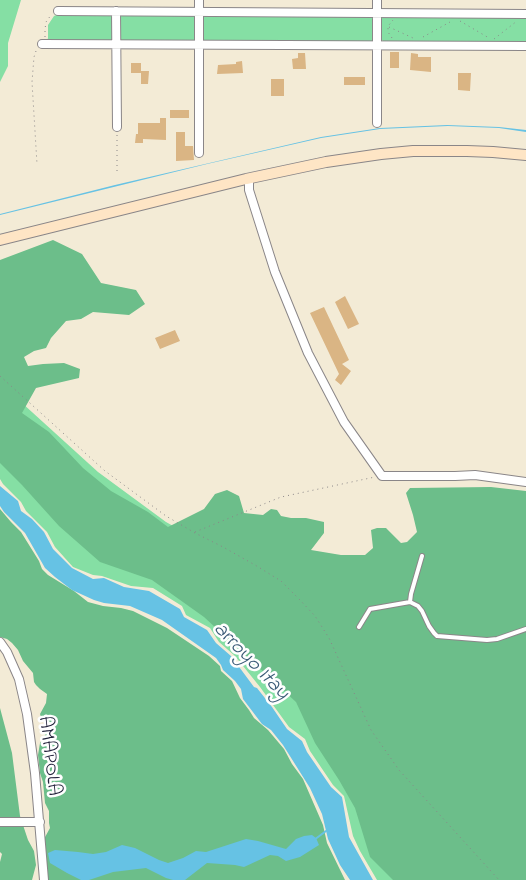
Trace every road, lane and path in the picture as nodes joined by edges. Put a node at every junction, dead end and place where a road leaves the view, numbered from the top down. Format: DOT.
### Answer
graph roads {
  1 [pos="199,0"];
  2 [pos="377,0"];
  3 [pos="58,10"];
  4 [pos="116,11"];
  5 [pos="199,12"];
  6 [pos="377,13"];
  7 [pos="524,16"];
  8 [pos="461,19"];
  9 [pos="514,19"];
  10 [pos="394,20"];
  11 [pos="451,22"];
  12 [pos="388,27"];
  13 [pos="396,40"];
  14 [pos="412,40"];
  15 [pos="418,40"];
  16 [pos="487,40"];
  17 [pos="492,40"];
  18 [pos="499,40"];
  19 [pos="42,44"];
  20 [pos="116,44"];
  21 [pos="199,45"];
  22 [pos="377,45"];
  23 [pos="526,46"];
  24 [pos="377,123"];
  25 [pos="117,127"];
  26 [pos="199,153"];
  27 [pos="526,155"];
  28 [pos="37,164"];
  29 [pos="117,174"];
  30 [pos="249,178"];
  31 [pos="0,240"];
  32 [pos="0,376"];
  33 [pos="382,476"];
  34 [pos="526,482"];
  35 [pos="195,533"];
  36 [pos="422,556"];
  37 [pos="410,602"];
  38 [pos="358,627"];
  39 [pos="526,629"];
  40 [pos="0,642"];
  41 [pos="0,822"];
  42 [pos="40,822"];
  43 [pos="44,880"];
  44 [pos="499,880"];
  1 -- 5 [label="street"];
  2 -- 6 [label="street"];
  3 -- 4 [label="street"];
  3 -- 19 [label="path"];
  4 -- 5 [label="street"];
  4 -- 20 [label="street"];
  5 -- 6 [label="street"];
  5 -- 21 [label="street"];
  6 -- 7 [label="street"];
  6 -- 22 [label="street"];
  7 -- 9 [label="path"];
  7 -- 17 [label="path"];
  8 -- 17 [label="path"];
  10 -- 12 [label="path"];
  11 -- 15 [label="path"];
  12 -- 13 [label="path"];
  12 -- 15 [label="path"];
  14 -- 15 [label="path"];
  16 -- 17 [label="path"];
  17 -- 18 [label="path"];
  19 -- 20 [label="street"];
  19 -- 28 [label="path"];
  20 -- 21 [label="street"];
  20 -- 25 [label="street"];
  21 -- 22 [label="street"];
  21 -- 26 [label="street"];
  22 -- 23 [label="street"];
  22 -- 24 [label="street"];
  25 -- 29 [label="path"];
  27 -- 30 [label="street"];
  30 -- 31 [label="street"];
  30 -- 33 [label="street"];
  32 -- 35 [label="path"];
  33 -- 34 [label="street"];
  33 -- 35 [label="path"];
  35 -- 44 [label="path"];
  36 -- 37 [label="lane"];
  37 -- 38 [label="lane"];
  37 -- 39 [label="lane"];
  40 -- 42 [label="street, AMAPOLA"];
  41 -- 42 [label="street"];
  42 -- 43 [label="street, AMAPOLA"];
}
